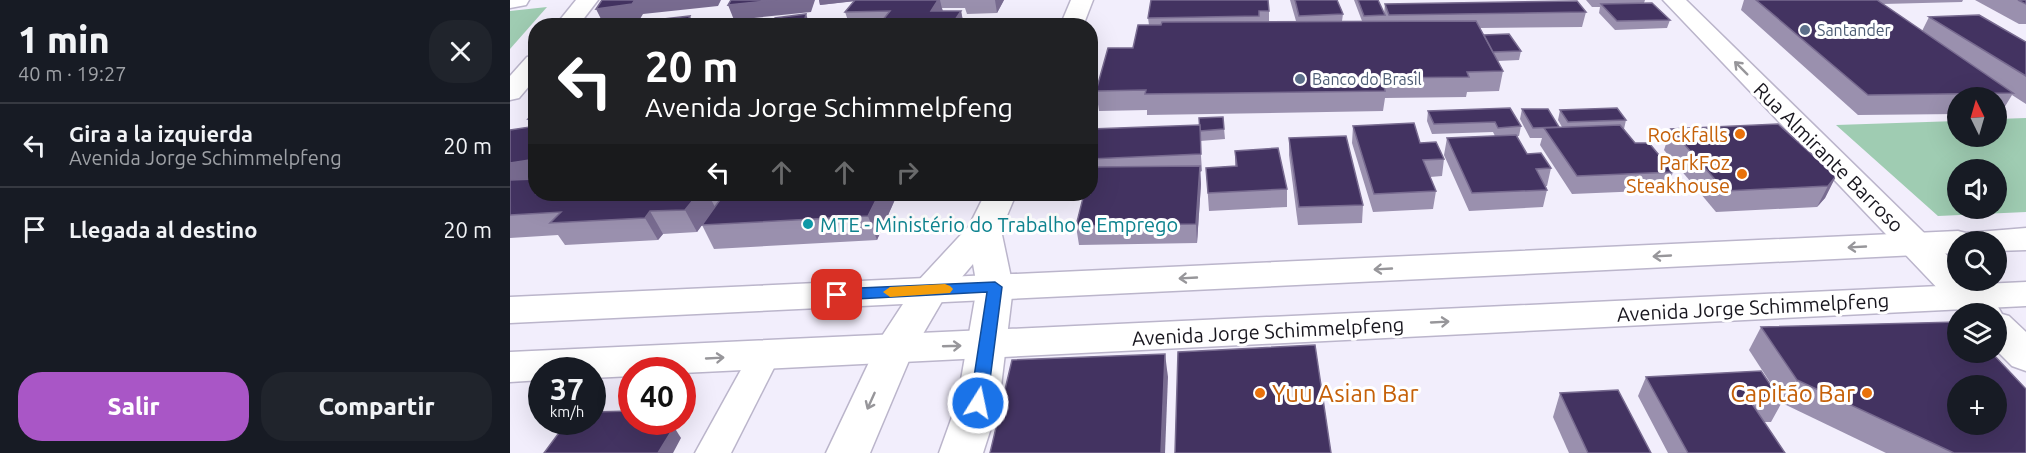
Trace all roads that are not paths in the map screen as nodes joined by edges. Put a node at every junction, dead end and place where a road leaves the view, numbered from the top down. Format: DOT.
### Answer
graph roads {
  1 [pos="518,0"];
  2 [pos="587,0"];
  3 [pos="1082,0"];
  4 [pos="1674,0"];
  5 [pos="510,1"];
  6 [pos="572,18"];
  7 [pos="1074,18"];
  8 [pos="528,71"];
  9 [pos="510,92"];
  10 [pos="997,201"];
  11 [pos="984,230"];
  12 [pos="2026,239"];
  13 [pos="2007,240"];
  14 [pos="1947,243"];
  15 [pos="1915,244"];
  16 [pos="995,287"];
  17 [pos="931,290"];
  18 [pos="2026,294"];
  19 [pos="1974,303"];
  20 [pos="1985,303"];
  21 [pos="1947,306"];
  22 [pos="510,310"];
  23 [pos="2007,337"];
  24 [pos="988,345"];
  25 [pos="894,349"];
  26 [pos="764,356"];
  27 [pos="2026,356"];
  28 [pos="510,367"];
  29 [pos="713,453"];
  30 [pos="848,453"];
  31 [pos="961,453"];
  1 -- 5 [label="main road"];
  2 -- 6 [label="main road"];
  3 -- 7 [label="main road"];
  15 -- 4 [label="main road, Rua Almirante Barroso, one-way"];
  8 -- 9 [label="main road"];
  10 -- 11 [label="main road"];
  11 -- 16 [label="main road"];
  11 -- 17 [label="main road"];
  12 -- 13 [label="main road"];
  14 -- 15 [label="main road"];
  15 -- 16 [label="main road, one-way"];
  15 -- 19 [label="main road, Rua Almirante Barroso"];
  16 -- 17 [label="main road"];
  16 -- 24 [label="main road"];
  17 -- 22 [label="main road"];
  17 -- 25 [label="main road"];
  18 -- 20 [label="main road, Avenida Jorge Schimmelpfeng"];
  24 -- 21 [label="main road, Avenida Jorge Schimmelpfeng, one-way"];
  23 -- 27 [label="main road"];
  25 -- 24 [label="main road, Avenida Jorge Schimmelpfeng, one-way"];
  24 -- 31 [label="main road"];
  25 -- 26 [label="main road, Avenida Jorge Schimmelpfeng"];
  25 -- 30 [label="main road, one-way"];
  28 -- 26 [label="main road, Avenida Jorge Schimmelpfeng, one-way"];
  26 -- 29 [label="lane"];
}
